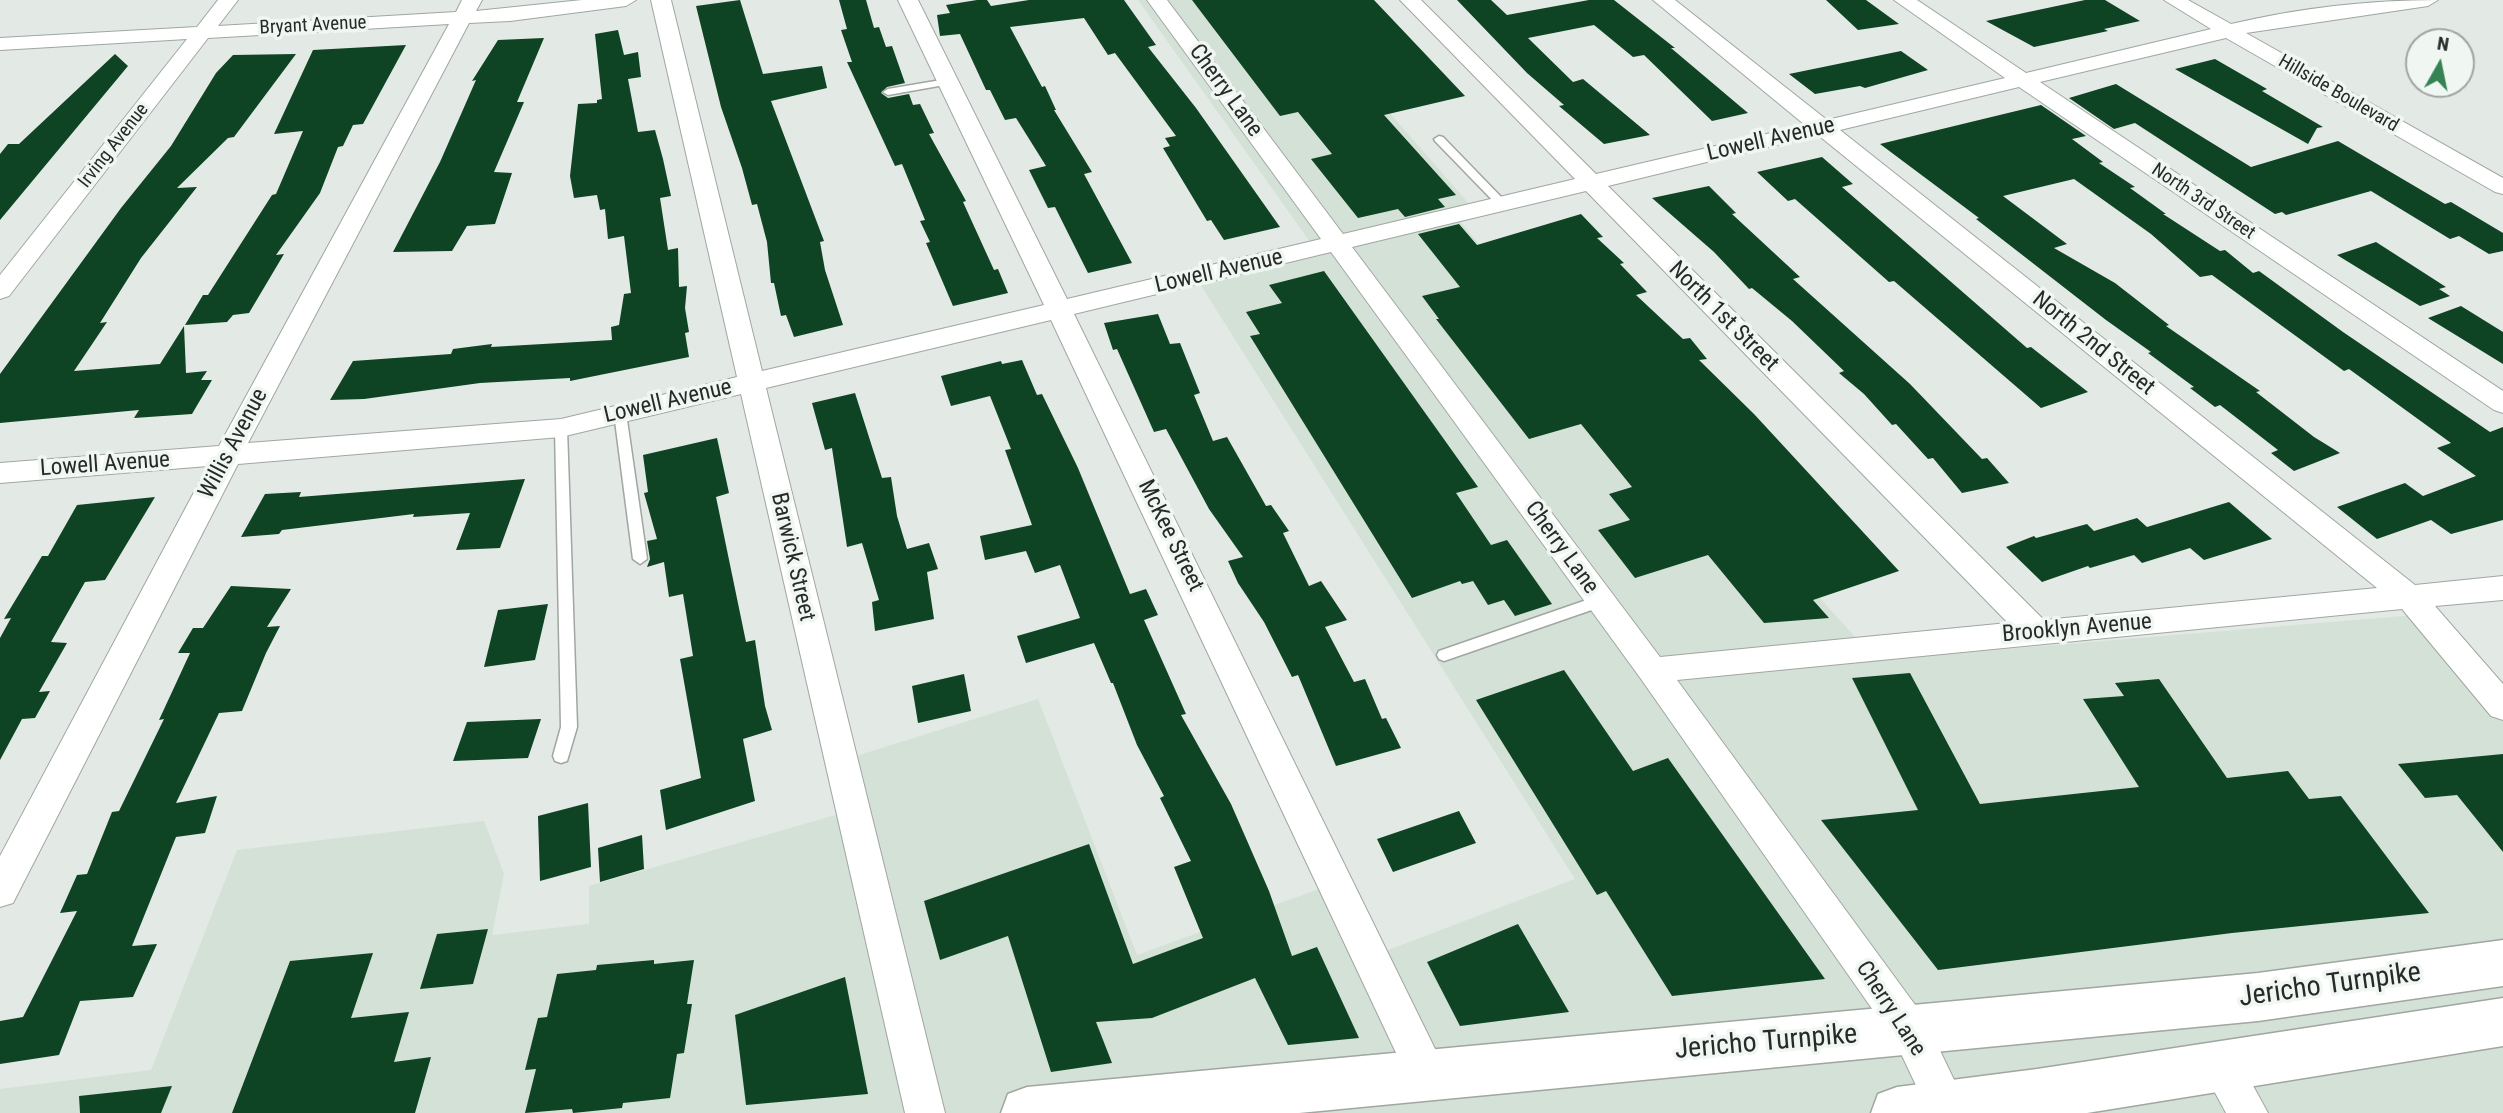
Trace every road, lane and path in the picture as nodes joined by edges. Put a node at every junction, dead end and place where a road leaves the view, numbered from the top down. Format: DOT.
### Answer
graph roads {
  1 [pos="228,0"];
  2 [pos="625,0"];
  3 [pos="662,0"];
  4 [pos="908,0"];
  5 [pos="1157,0"];
  6 [pos="1410,0"];
  7 [pos="1663,0"];
  8 [pos="1904,0"];
  9 [pos="2174,0"];
  10 [pos="2428,0"];
  11 [pos="467,9"];
  12 [pos="2229,31"];
  13 [pos="202,32"];
  14 [pos="0,44"];
  15 [pos="2022,80"];
  16 [pos="947,82"];
  17 [pos="888,92"];
  18 [pos="1823,128"];
  19 [pos="1439,139"];
  20 [pos="1591,183"];
  21 [pos="2503,187"];
  22 [pos="1502,204"];
  23 [pos="1337,244"];
  24 [pos="0,291"];
  25 [pos="1058,310"];
  26 [pos="751,383"];
  27 [pos="2503,404"];
  28 [pos="620,413"];
  29 [pos="561,428"];
  30 [pos="228,455"];
  31 [pos="0,473"];
  32 [pos="640,559"];
  33 [pos="2503,588"];
  34 [pos="2409,597"];
  35 [pos="1601,601"];
  36 [pos="2037,632"];
  37 [pos="1444,654"];
  38 [pos="1651,670"];
  39 [pos="2503,708"];
  40 [pos="561,756"];
  41 [pos="0,891"];
  42 [pos="2503,963"];
  43 [pos="2503,1022"];
  44 [pos="1910,1030"];
  45 [pos="2220,1065"];
  46 [pos="1427,1075"];
  47 [pos="1184,1106"];
  48 [pos="1922,1110"];
  49 [pos="925,1113"];
  50 [pos="1027,1113"];
  51 [pos="2248,1113"];
  1 -- 13 [label="street, Irving Avenue"];
  2 -- 11 [label="street, Bryant Avenue"];
  3 -- 26 [label="street, Barwick Street"];
  4 -- 16 [label="street, McKee Street"];
  5 -- 23 [label="street, Cherry Lane"];
  6 -- 20 [label="street, North 1st Street"];
  7 -- 18 [label="street, North 2nd Street"];
  8 -- 15 [label="street, North 3rd Street"];
  9 -- 12 [label="street, Hillside Boulevard"];
  10 -- 12 [label="street, Lowell Avenue"];
  11 -- 13 [label="street, Bryant Avenue"];
  11 -- 30 [label="street, Willis Avenue"];
  12 -- 15 [label="street, Lowell Avenue"];
  12 -- 21 [label="street, Hillside Boulevard"];
  13 -- 14 [label="street, Bryant Avenue"];
  13 -- 24 [label="street, Irving Avenue"];
  15 -- 18 [label="street, Lowell Avenue"];
  15 -- 27 [label="street, North 3rd Street"];
  16 -- 17 [label="lane"];
  16 -- 25 [label="street, McKee Street"];
  18 -- 20 [label="street, Lowell Avenue"];
  18 -- 34 [label="street, North 2nd Street"];
  19 -- 22 [label="lane"];
  20 -- 22 [label="street, Lowell Avenue"];
  20 -- 36 [label="street, North 1st Street"];
  22 -- 23 [label="street, Lowell Avenue"];
  23 -- 25 [label="street, Lowell Avenue"];
  23 -- 35 [label="street, Cherry Lane"];
  25 -- 26 [label="street, Lowell Avenue"];
  25 -- 46 [label="street, McKee Street"];
  26 -- 28 [label="street, Lowell Avenue"];
  26 -- 49 [label="street, Barwick Street"];
  28 -- 29 [label="street, Lowell Avenue"];
  28 -- 32 [label="lane"];
  29 -- 30 [label="street, Lowell Avenue"];
  29 -- 40 [label="lane"];
  30 -- 31 [label="street, Lowell Avenue"];
  30 -- 41 [label="street, Willis Avenue"];
  33 -- 34 [label="street, Brooklyn Avenue"];
  34 -- 36 [label="street, Brooklyn Avenue"];
  34 -- 39 [label="street, North 2nd Street"];
  35 -- 37 [label="lane"];
  35 -- 38 [label="street, Cherry Lane"];
  36 -- 38 [label="street, Brooklyn Avenue"];
  38 -- 44 [label="street, Cherry Lane"];
  42 -- 44 [label="main road, Jericho Turnpike"];
  43 -- 45 [label="main road"];
  44 -- 46 [label="main road, Jericho Turnpike"];
  44 -- 48 [label="street, Cherry Lane"];
  45 -- 48 [label="main road"];
  45 -- 51 [label="street"];
  46 -- 47 [label="main road, Jericho Turnpike"];
  47 -- 50 [label="main road, Jericho Turnpike"];
}
